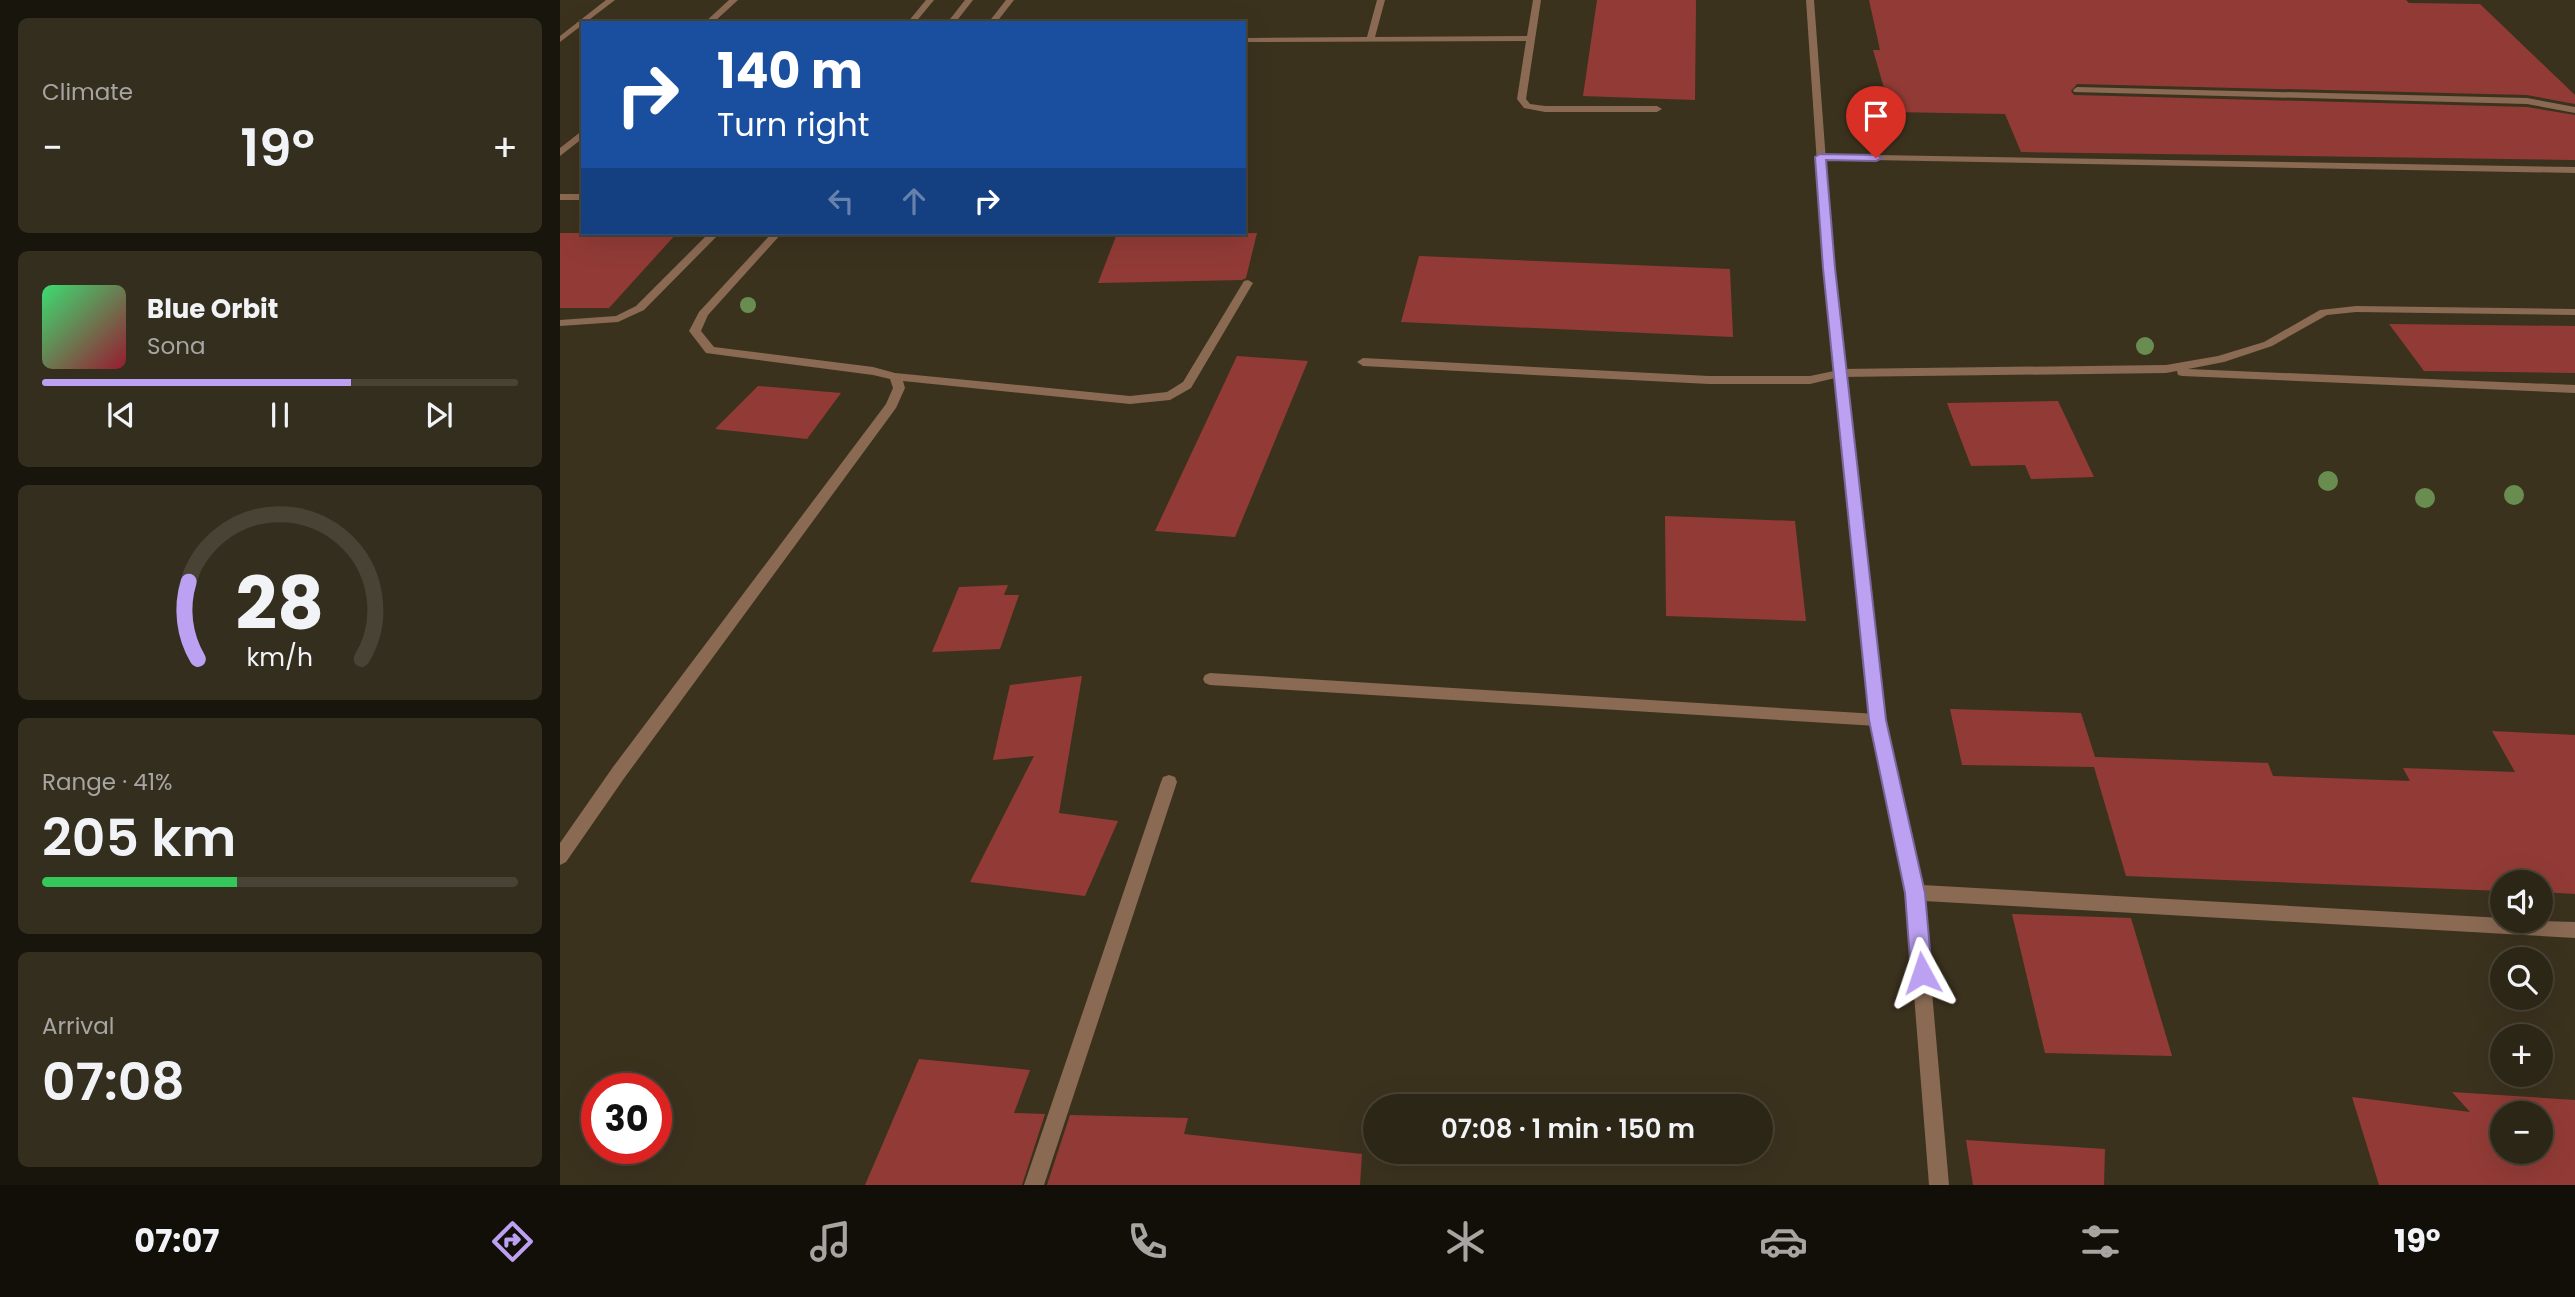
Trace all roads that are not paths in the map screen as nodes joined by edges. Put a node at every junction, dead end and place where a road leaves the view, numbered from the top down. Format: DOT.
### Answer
graph roads {
  1 [pos="611,0"];
  2 [pos="734,0"];
  3 [pos="930,0"];
  4 [pos="969,0"];
  5 [pos="1010,0"];
  6 [pos="1381,0"];
  7 [pos="1536,0"];
  8 [pos="1810,0"];
  9 [pos="584,21"];
  10 [pos="710,21"];
  11 [pos="913,21"];
  12 [pos="953,21"];
  13 [pos="994,21"];
  14 [pos="581,24"];
  15 [pos="1530,38"];
  16 [pos="1370,39"];
  17 [pos="560,40"];
  18 [pos="1246,40"];
  19 [pos="2077,90"];
  20 [pos="1657,109"];
  21 [pos="2575,110"];
  22 [pos="581,135"];
  23 [pos="560,153"];
  24 [pos="1820,157"];
  25 [pos="2575,170"];
  26 [pos="560,197"];
  27 [pos="581,197"];
  28 [pos="713,235"];
  29 [pos="775,235"];
  30 [pos="1248,283"];
  31 [pos="2575,312"];
  32 [pos="560,323"];
  33 [pos="1363,362"];
  34 [pos="2139,370"];
  35 [pos="1840,373"];
  36 [pos="895,377"];
  37 [pos="2575,389"];
  38 [pos="1210,679"];
  39 [pos="1877,720"];
  40 [pos="1169,782"];
  41 [pos="560,858"];
  42 [pos="1915,893"];
  43 [pos="2575,930"];
  44 [pos="1034,1185"];
  45 [pos="1939,1185"];
  1 -- 9 [label="street"];
  2 -- 10 [label="street"];
  3 -- 11 [label="street"];
  4 -- 12 [label="street"];
  5 -- 13 [label="street"];
  6 -- 16 [label="street"];
  7 -- 15 [label="street"];
  8 -- 24 [label="street"];
  14 -- 17 [label="street"];
  15 -- 16 [label="street"];
  15 -- 20 [label="street"];
  16 -- 18 [label="street"];
  19 -- 21 [label="street"];
  22 -- 23 [label="street"];
  24 -- 25 [label="street"];
  24 -- 35 [label="street"];
  26 -- 27 [label="street"];
  28 -- 32 [label="street"];
  29 -- 36 [label="street"];
  30 -- 36 [label="street"];
  31 -- 34 [label="street"];
  33 -- 35 [label="street"];
  34 -- 35 [label="street"];
  34 -- 37 [label="street"];
  35 -- 39 [label="street"];
  36 -- 41 [label="street"];
  38 -- 39 [label="street"];
  39 -- 42 [label="street"];
  40 -- 44 [label="street"];
  42 -- 43 [label="street"];
  42 -- 45 [label="street"];
}
